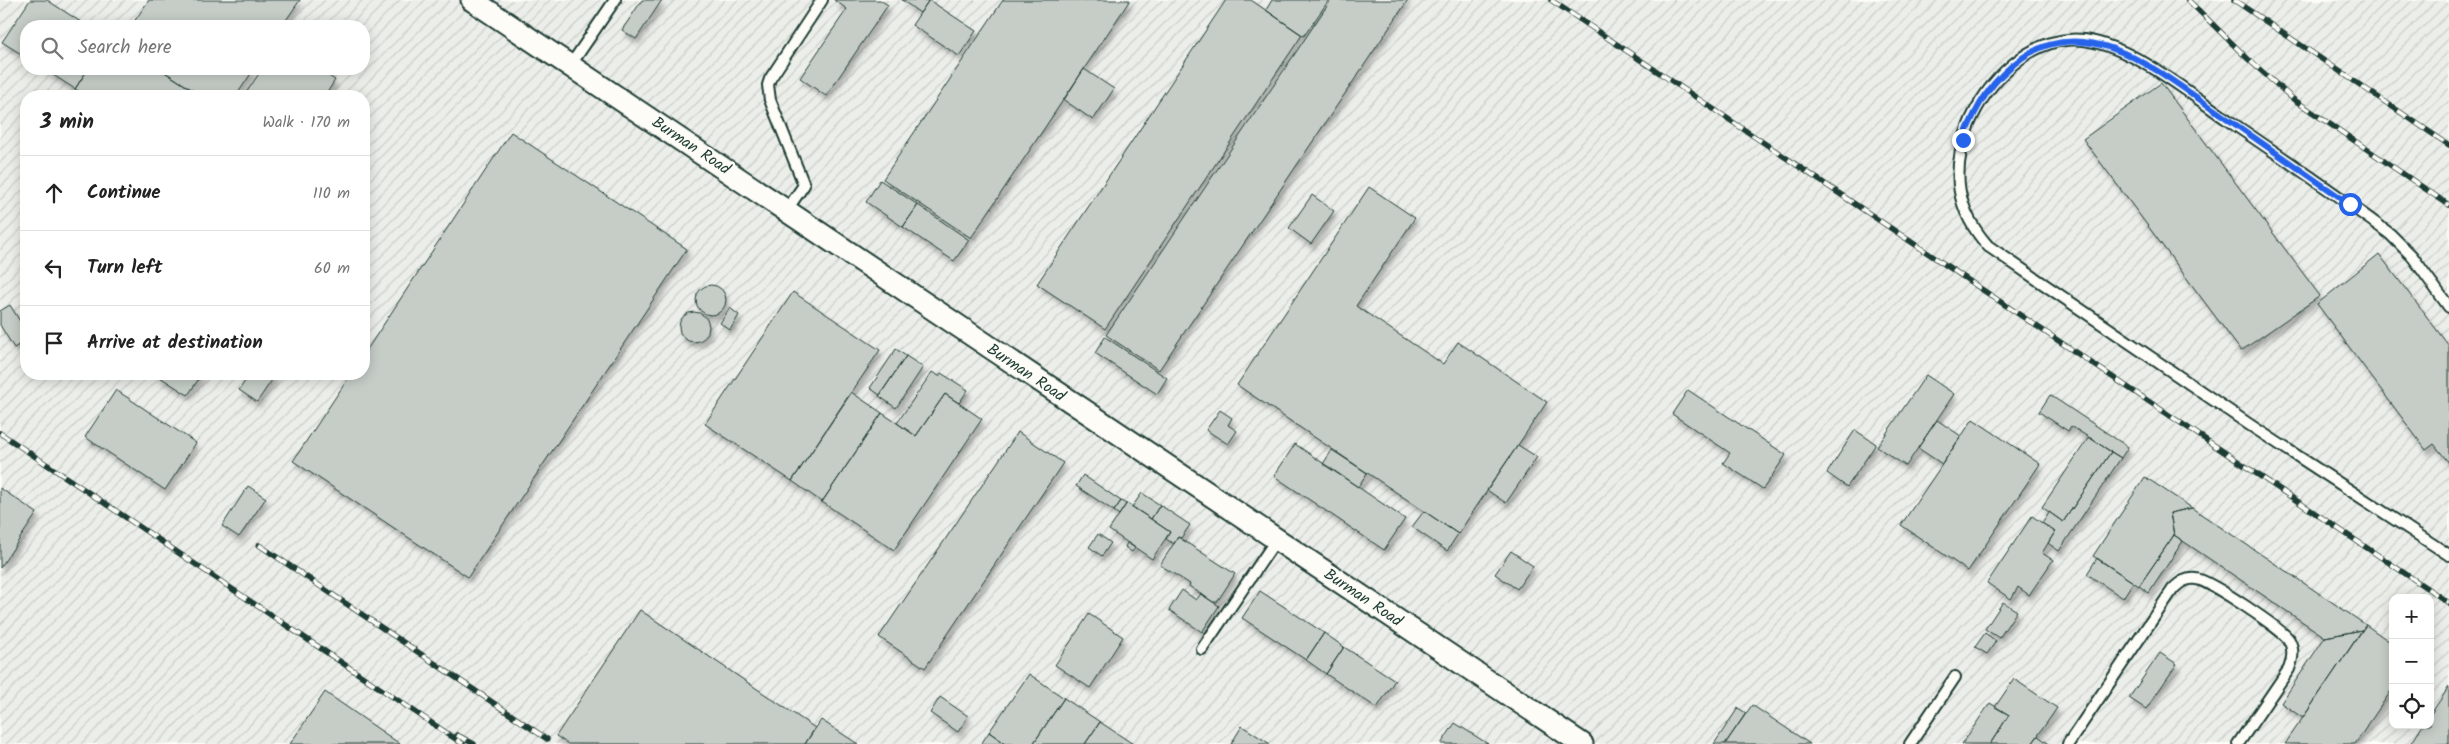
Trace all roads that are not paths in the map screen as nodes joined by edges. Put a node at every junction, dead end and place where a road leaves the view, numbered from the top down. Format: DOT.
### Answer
graph roads {
  1 [pos="472,0"];
  2 [pos="615,0"];
  3 [pos="822,0"];
  4 [pos="570,66"];
  5 [pos="786,211"];
  6 [pos="2449,307"];
  7 [pos="1276,540"];
  8 [pos="2449,555"];
  9 [pos="1202,649"];
  10 [pos="1955,677"];
  11 [pos="1582,744"];
  12 [pos="1910,744"];
  13 [pos="2068,744"];
  14 [pos="2238,744"];
  1 -- 4 [label="street, Burman Road"];
  2 -- 4 [label="lane"];
  3 -- 5 [label="lane"];
  4 -- 5 [label="street, Burman Road"];
  5 -- 7 [label="street, Burman Road"];
  6 -- 8 [label="lane"];
  7 -- 9 [label="lane"];
  7 -- 11 [label="street, Burman Road"];
  10 -- 12 [label="lane"];
  13 -- 14 [label="lane"];
}
